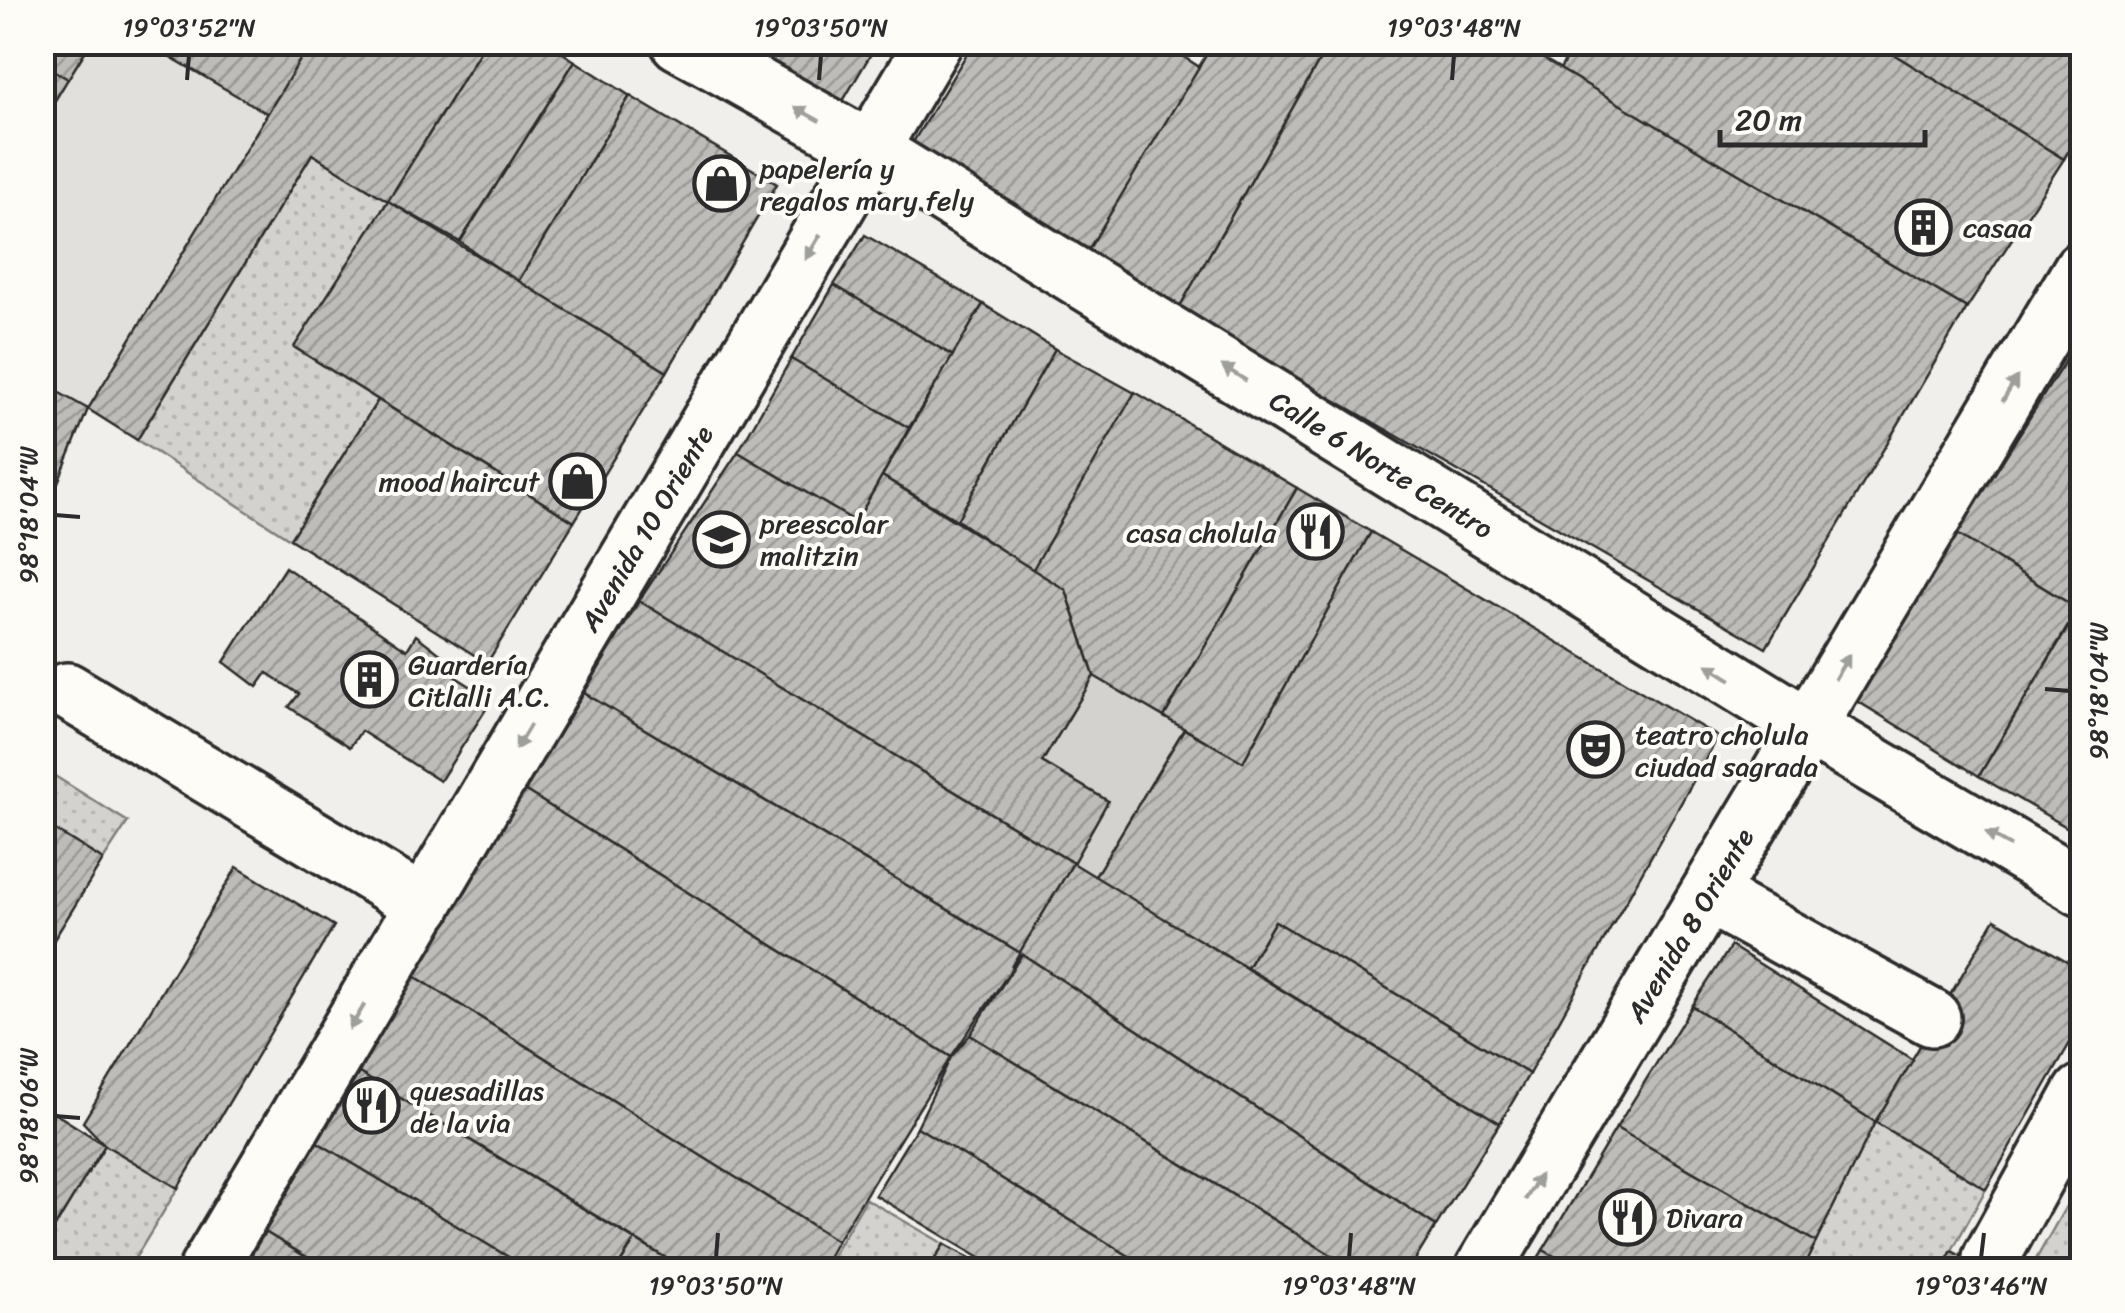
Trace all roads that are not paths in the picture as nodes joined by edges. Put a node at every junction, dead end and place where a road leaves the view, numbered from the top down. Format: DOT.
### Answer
graph roads {
  1 [pos="679,42"];
  2 [pos="934,42"];
  3 [pos="871,150"];
  4 [pos="2082,268"];
  5 [pos="66,691"];
  6 [pos="1807,726"];
  7 [pos="2082,888"];
  8 [pos="1708,895"];
  9 [pos="424,905"];
  10 [pos="1932,1018"];
  11 [pos="2082,1093"];
  12 [pos="1992,1258"];
  13 [pos="207,1270"];
  14 [pos="1483,1270"];
  3 -- 1 [label="street, Calle 6 Norte Centro, one-way"];
  2 -- 3 [label="street, Avenida 10 Oriente"];
  6 -- 3 [label="street, Calle 6 Norte Centro, one-way"];
  3 -- 9 [label="street, Avenida 10 Oriente, one-way"];
  6 -- 4 [label="street, Avenida 8 Oriente, one-way"];
  5 -- 9 [label="street"];
  7 -- 6 [label="street, Calle 6 Norte Centro, one-way"];
  6 -- 8 [label="street, Avenida 8 Oriente"];
  8 -- 10 [label="street"];
  14 -- 8 [label="street, Avenida 8 Oriente, one-way"];
  9 -- 13 [label="street, Avenida 10 Oriente, one-way"];
  11 -- 12 [label="street"];
}
